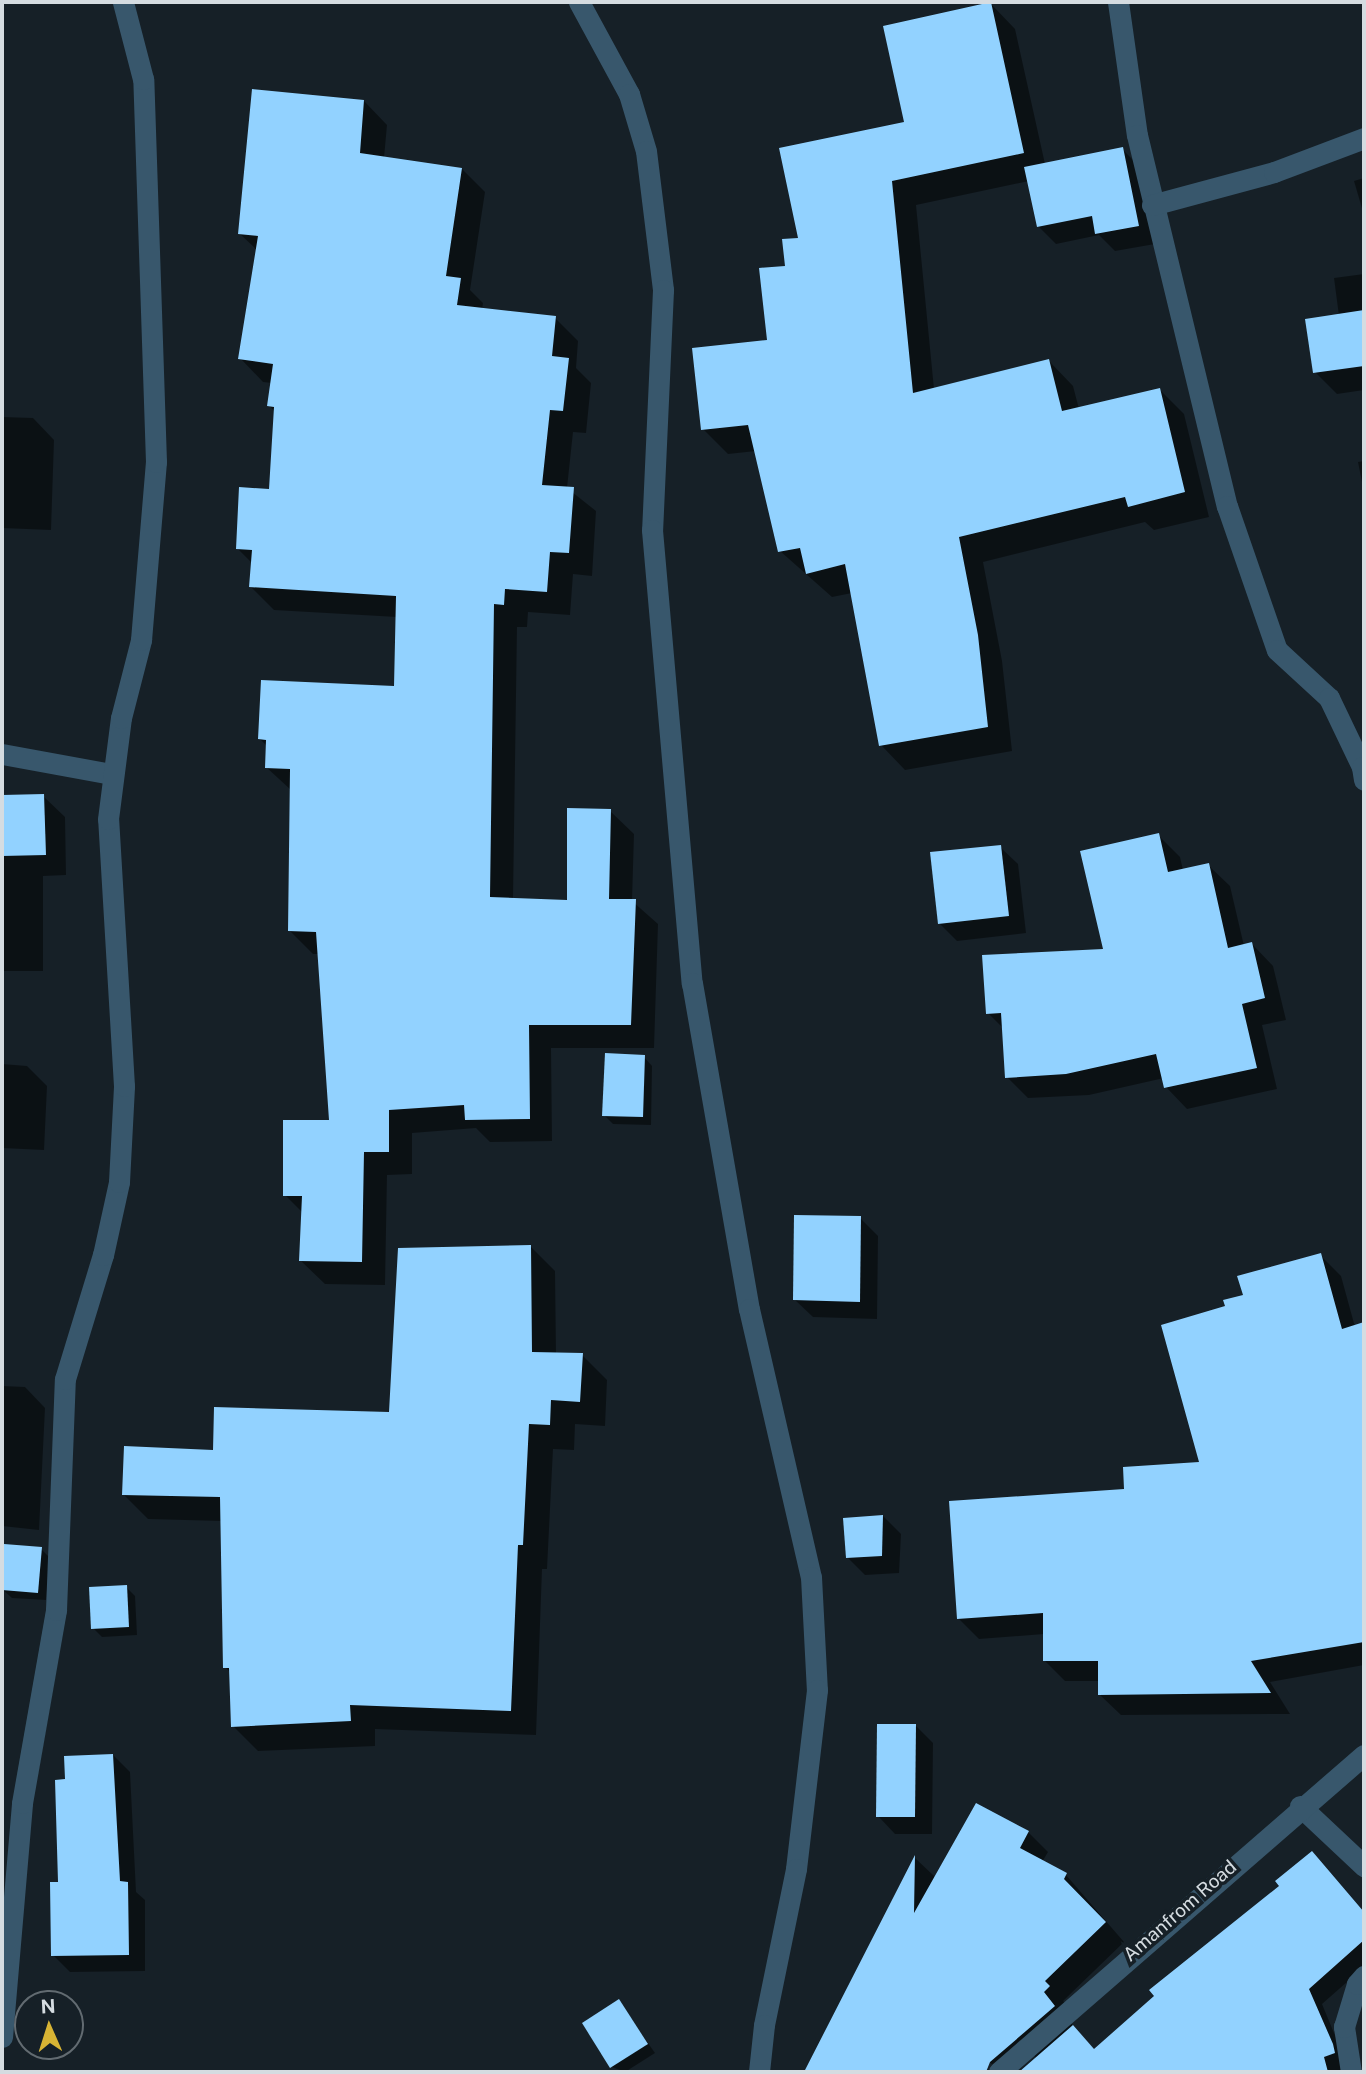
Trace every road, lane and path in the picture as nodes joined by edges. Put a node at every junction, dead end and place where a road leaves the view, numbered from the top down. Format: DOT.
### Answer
graph roads {
  1 [pos="123,2"];
  2 [pos="579,2"];
  3 [pos="1118,2"];
  4 [pos="1364,138"];
  5 [pos="1152,205"];
  6 [pos="2,754"];
  7 [pos="1364,771"];
  8 [pos="111,774"];
  9 [pos="1364,1755"];
  10 [pos="1300,1806"];
  11 [pos="1364,1866"];
  12 [pos="1364,1976"];
  13 [pos="2,2037"];
  14 [pos="759,2072"];
  15 [pos="999,2072"];
  16 [pos="1350,2072"];
  1 -- 8 [label="street"];
  2 -- 14 [label="street"];
  3 -- 5 [label="street"];
  4 -- 5 [label="street"];
  5 -- 7 [label="street"];
  6 -- 8 [label="street"];
  8 -- 13 [label="street"];
  9 -- 10 [label="street, Amanfrom Road"];
  10 -- 11 [label="street"];
  10 -- 15 [label="street, Amanfrom Road"];
  12 -- 16 [label="street"];
}
